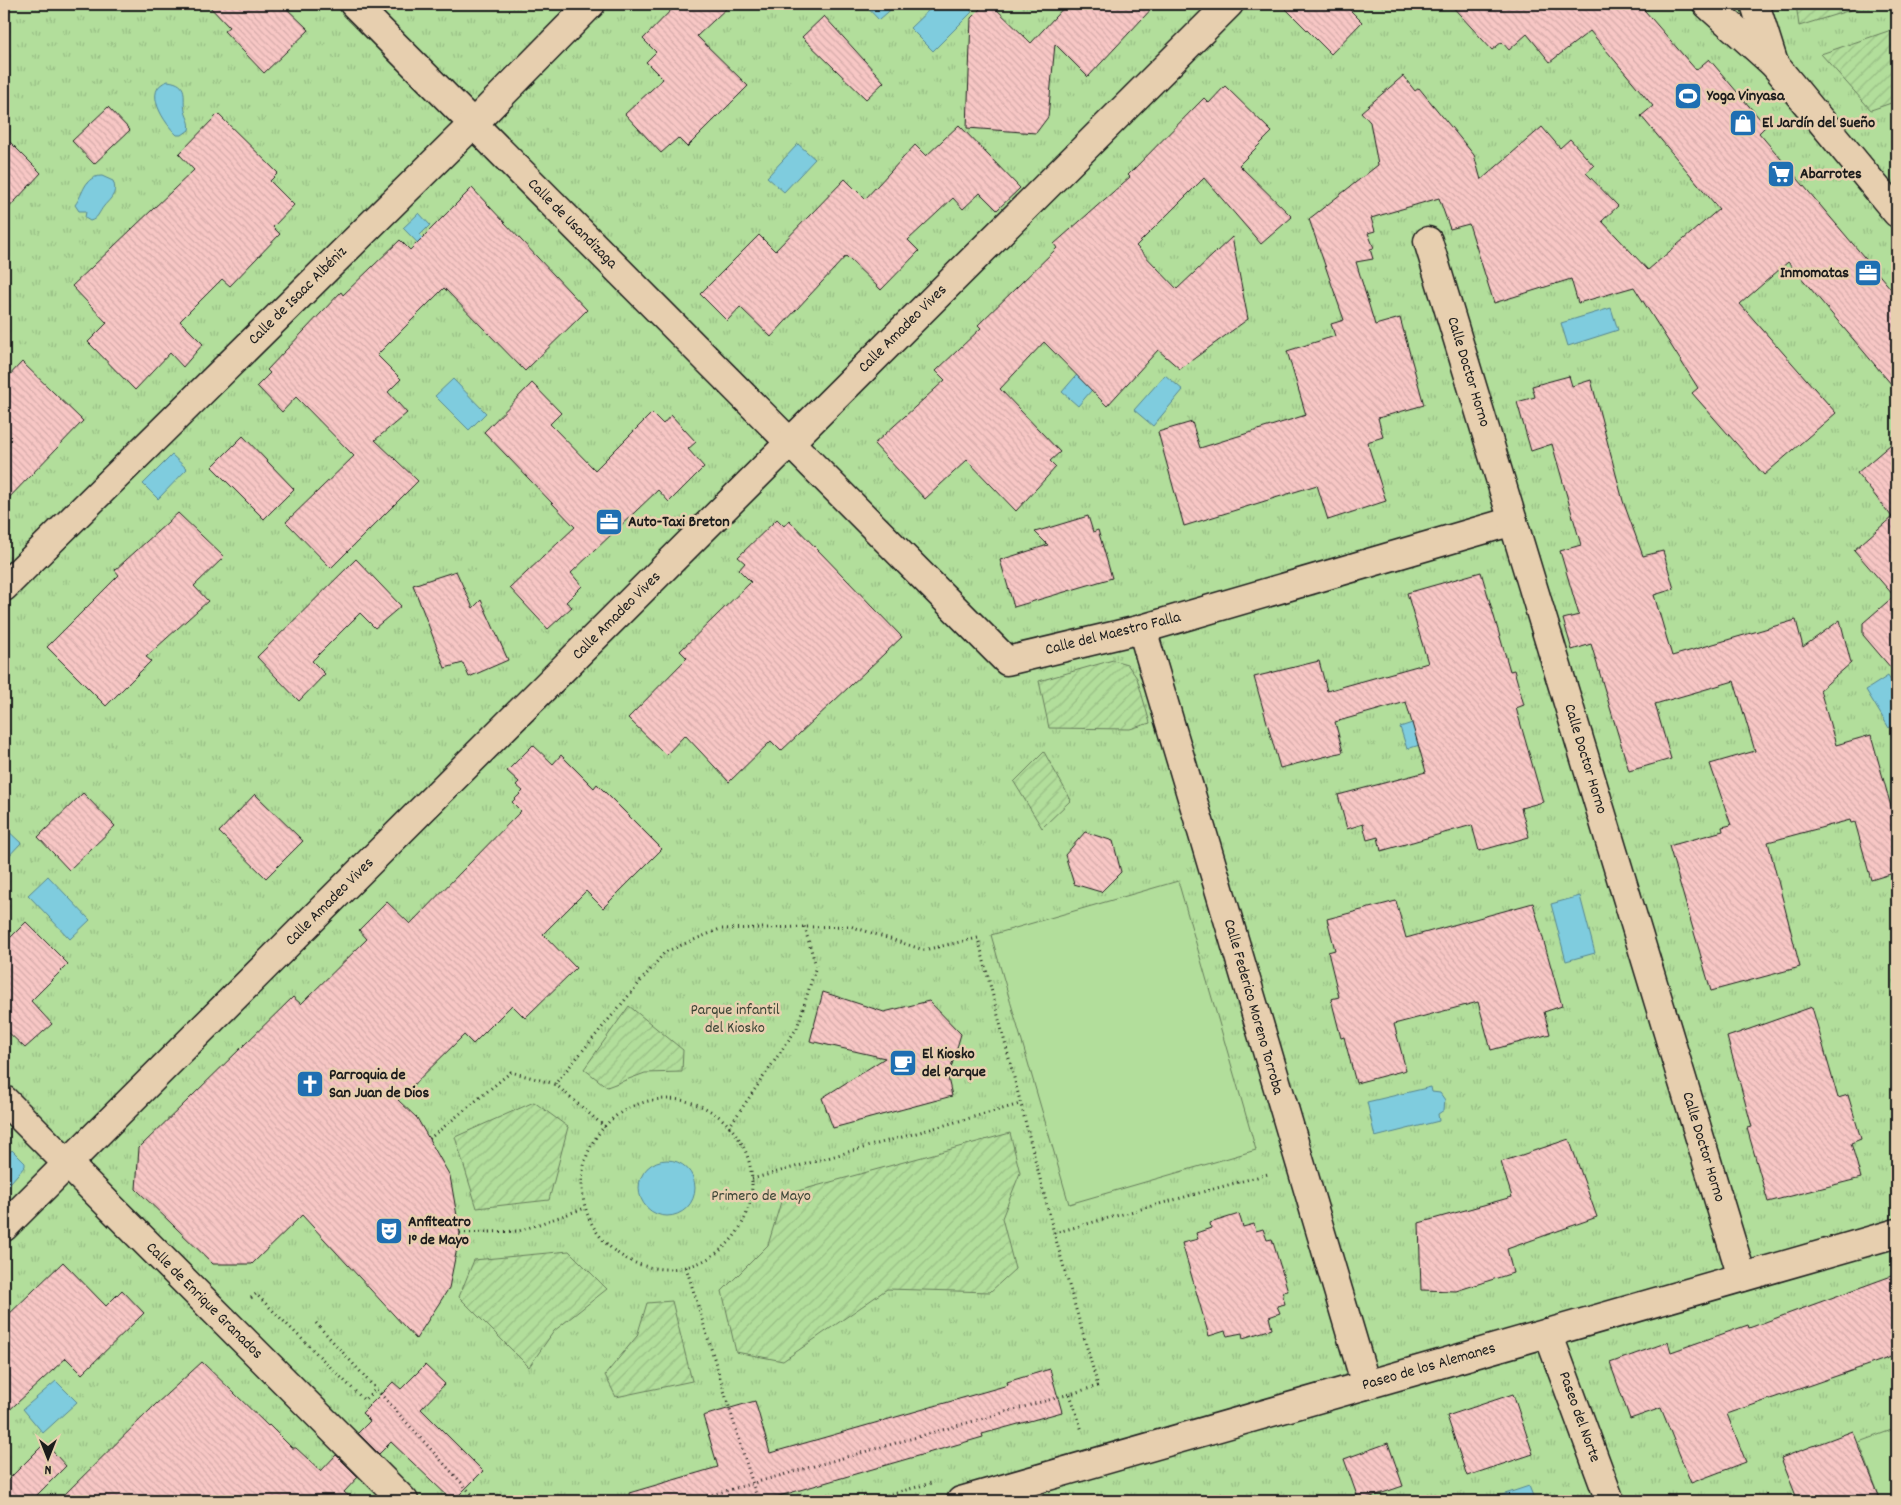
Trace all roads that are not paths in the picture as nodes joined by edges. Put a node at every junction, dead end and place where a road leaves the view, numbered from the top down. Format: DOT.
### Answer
graph roads {
  1 [pos="354,4"];
  2 [pos="591,4"];
  3 [pos="1229,4"];
  4 [pos="1707,4"];
  5 [pos="1755,4"];
  6 [pos="1774,64"];
  7 [pos="472,124"];
  8 [pos="1897,213"];
  9 [pos="1428,241"];
  10 [pos="790,442"];
  11 [pos="1513,521"];
  12 [pos="4,587"];
  13 [pos="1142,629"];
  14 [pos="4,1100"];
  15 [pos="68,1164"];
  16 [pos="4,1227"];
  17 [pos="1897,1233"];
  18 [pos="1742,1277"];
  19 [pos="1548,1333"];
  20 [pos="1366,1385"];
  21 [pos="1044,1490"];
  22 [pos="404,1501"];
  23 [pos="961,1501"];
  24 [pos="1610,1501"];
  1 -- 7 [label="street, Calle de Usandizaga"];
  2 -- 7 [label="street, Calle de Isaac Albéniz"];
  3 -- 10 [label="street, Calle Amadeo Vives"];
  4 -- 6 [label="street"];
  5 -- 6 [label="street"];
  6 -- 8 [label="street"];
  7 -- 10 [label="street, Calle de Usandizaga"];
  7 -- 12 [label="street, Calle de Isaac Albéniz"];
  9 -- 11 [label="street, Calle Doctor Horno"];
  10 -- 13 [label="street, Calle del Maestro Falla"];
  10 -- 15 [label="street, Calle Amadeo Vives"];
  11 -- 13 [label="street, Calle del Maestro Falla"];
  11 -- 18 [label="street, Calle Doctor Horno"];
  13 -- 20 [label="street, Calle Federico Moreno Torroba"];
  14 -- 15 [label="street, Calle de Enrique Granados"];
  15 -- 16 [label="street, Calle Amadeo Vives"];
  15 -- 22 [label="street, Calle de Enrique Granados"];
  17 -- 18 [label="street, Paseo de los Alemanes"];
  18 -- 19 [label="street, Paseo de los Alemanes"];
  19 -- 20 [label="street, Paseo de los Alemanes"];
  19 -- 24 [label="street, Paseo del Norte"];
  20 -- 21 [label="street, Paseo de los Alemanes"];
  21 -- 23 [label="street, Paseo de los Alemanes"];
}
